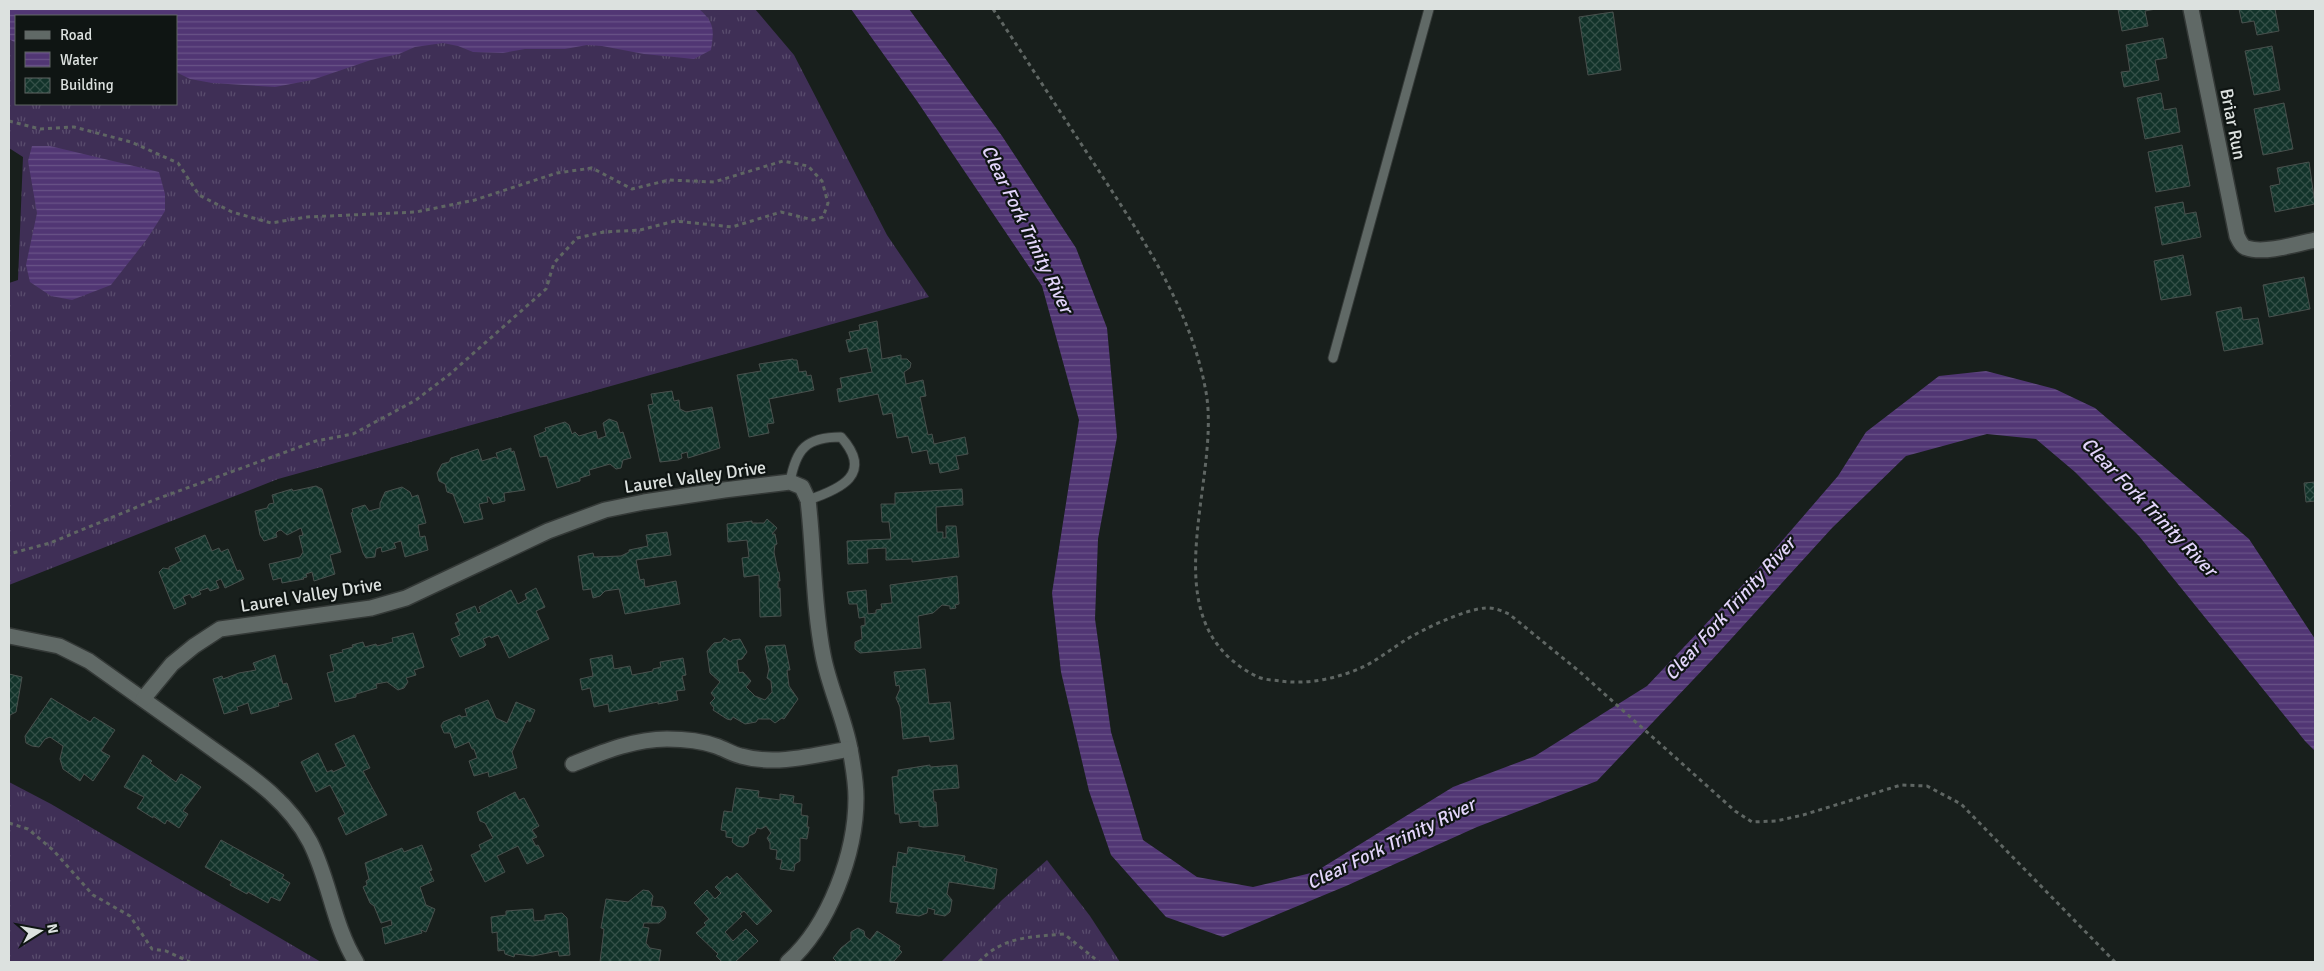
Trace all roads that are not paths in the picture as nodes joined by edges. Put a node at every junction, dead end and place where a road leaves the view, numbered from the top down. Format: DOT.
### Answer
graph roads {
  1 [pos="1429,9"];
  2 [pos="2191,9"];
  3 [pos="2315,240"];
  4 [pos="1333,358"];
  5 [pos="790,482"];
  6 [pos="808,500"];
  7 [pos="9,636"];
  8 [pos="143,699"];
  9 [pos="850,749"];
  10 [pos="572,764"];
  11 [pos="356,962"];
  12 [pos="788,962"];
  1 -- 4 [label="lane"];
  2 -- 3 [label="street, Briar Run"];
  5 -- 6 [label="street, Laurel Valley Drive"];
  5 -- 6 [label="lane"];
  5 -- 8 [label="street, Laurel Valley Drive"];
  6 -- 9 [label="street"];
  7 -- 8 [label="street"];
  8 -- 11 [label="street"];
  9 -- 10 [label="street"];
  9 -- 12 [label="street"];
}
